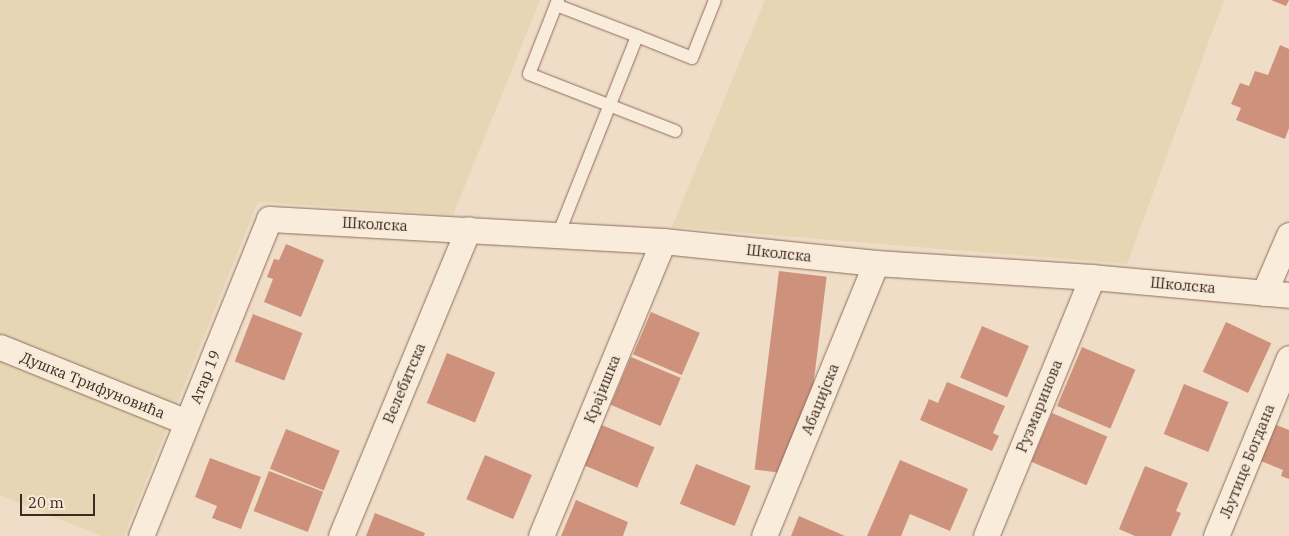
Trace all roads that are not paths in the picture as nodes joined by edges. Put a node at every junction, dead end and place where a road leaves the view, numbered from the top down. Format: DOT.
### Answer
graph roads {
  1 [pos="715,0"];
  2 [pos="557,2"];
  3 [pos="637,36"];
  4 [pos="610,105"];
  5 [pos="675,131"];
  6 [pos="269,219"];
  7 [pos="468,229"];
  8 [pos="558,235"];
  9 [pos="1289,235"];
  10 [pos="663,241"];
  11 [pos="876,263"];
  12 [pos="1092,277"];
  13 [pos="1264,293"];
  14 [pos="1289,295"];
  15 [pos="0,347"];
  16 [pos="1289,358"];
  17 [pos="187,422"];
  18 [pos="140,536"];
  19 [pos="341,536"];
  20 [pos="541,536"];
  21 [pos="764,536"];
  22 [pos="986,536"];
  23 [pos="1216,536"];
  1 -- 3 [label="lane"];
  2 -- 3 [label="lane"];
  2 -- 4 [label="lane"];
  3 -- 4 [label="lane"];
  4 -- 5 [label="lane"];
  4 -- 8 [label="lane"];
  6 -- 7 [label="street, Школска"];
  6 -- 17 [label="street, Атар 19"];
  7 -- 8 [label="street, Школска"];
  7 -- 19 [label="street, Велебитска"];
  8 -- 10 [label="street, Школска"];
  9 -- 13 [label="street"];
  10 -- 11 [label="street, Школска"];
  10 -- 20 [label="street, Крајишка"];
  11 -- 12 [label="street, Школска"];
  11 -- 21 [label="street, Абаџијска"];
  12 -- 13 [label="street, Школска"];
  12 -- 22 [label="street, Рузмаринова"];
  13 -- 14 [label="street, Школска"];
  15 -- 17 [label="street, Душка Трифуновића"];
  16 -- 23 [label="street, Љутице Богдана"];
  17 -- 18 [label="street, Атар 19"];
}
